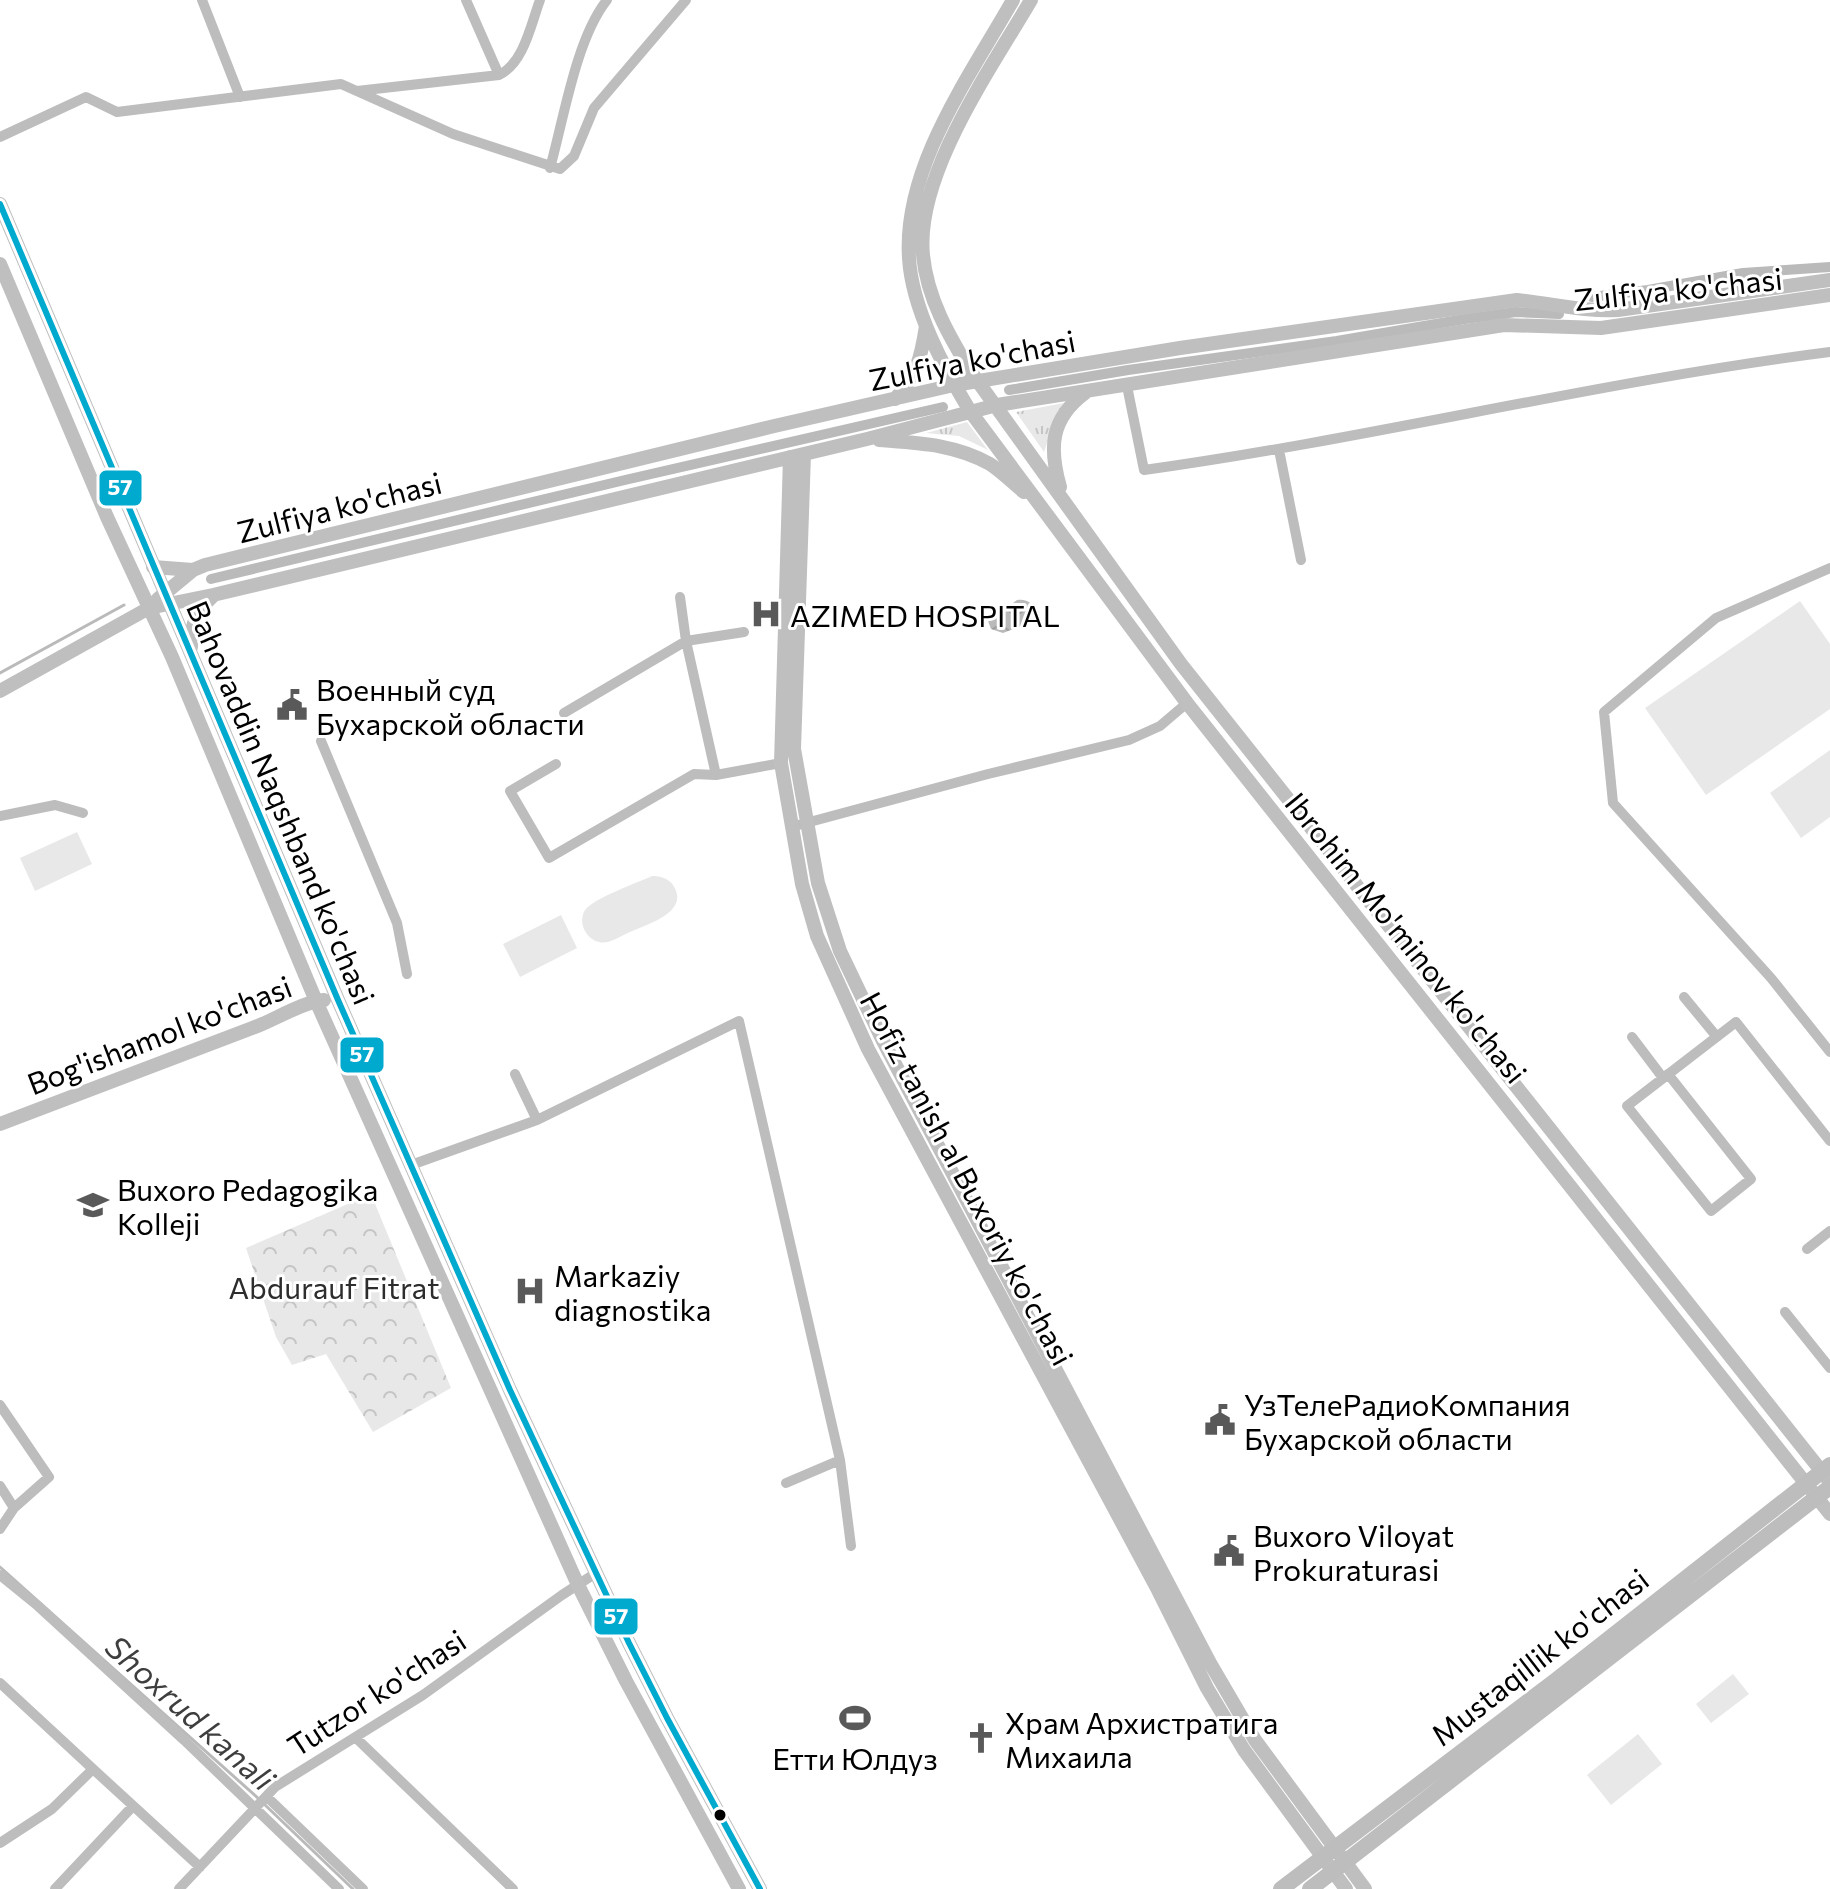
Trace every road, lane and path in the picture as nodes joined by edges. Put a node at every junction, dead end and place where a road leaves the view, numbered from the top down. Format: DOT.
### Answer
graph roads {
  1 [pos="202,0"];
  2 [pos="466,0"];
  3 [pos="540,0"];
  4 [pos="607,0"];
  5 [pos="686,0"];
  6 [pos="1013,0"];
  7 [pos="1031,0"];
  8 [pos="499,75"];
  9 [pos="355,91"];
  10 [pos="240,97"];
  11 [pos="0,137"];
  12 [pos="550,168"];
  13 [pos="0,204"];
  14 [pos="0,264"];
  15 [pos="1830,280"];
  16 [pos="1830,295"];
  17 [pos="926,326"];
  18 [pos="1830,352"];
  19 [pos="978,380"];
  20 [pos="954,385"];
  21 [pos="1127,386"];
  22 [pos="1087,391"];
  23 [pos="895,399"];
  24 [pos="997,405"];
  25 [pos="970,411"];
  26 [pos="867,439"];
  27 [pos="1279,450"];
  28 [pos="797,455"];
  29 [pos="1064,499"];
  30 [pos="1043,507"];
  31 [pos="1301,560"];
  32 [pos="153,567"];
  33 [pos="1830,568"];
  34 [pos="193,570"];
  35 [pos="213,595"];
  36 [pos="166,597"];
  37 [pos="680,597"];
  38 [pos="149,608"];
  39 [pos="744,632"];
  40 [pos="686,641"];
  41 [pos="192,659"];
  42 [pos="1181,664"];
  43 [pos="1166,675"];
  44 [pos="0,691"];
  45 [pos="1187,703"];
  46 [pos="564,713"];
  47 [pos="321,741"];
  48 [pos="785,755"];
  49 [pos="556,764"];
  50 [pos="716,775"];
  51 [pos="83,813"];
  52 [pos="0,816"];
  53 [pos="808,823"];
  54 [pos="791,827"];
  55 [pos="407,974"];
  56 [pos="1684,997"];
  57 [pos="338,1000"];
  58 [pos="316,1001"];
  59 [pos="1632,1037"];
  60 [pos="1717,1037"];
  61 [pos="1830,1052"];
  62 [pos="515,1074"];
  63 [pos="1666,1076"];
  64 [pos="537,1120"];
  65 [pos="0,1124"];
  66 [pos="1830,1141"];
  67 [pos="411,1165"];
  68 [pos="1830,1231"];
  69 [pos="1807,1249"];
  70 [pos="1785,1312"];
  71 [pos="1830,1368"];
  72 [pos="0,1405"];
  73 [pos="840,1460"];
  74 [pos="1097,1460"];
  75 [pos="1822,1481"];
  76 [pos="786,1483"];
  77 [pos="0,1486"];
  78 [pos="14,1508"];
  79 [pos="1830,1514"];
  80 [pos="0,1529"];
  81 [pos="851,1546"];
  82 [pos="596,1573"];
  83 [pos="0,1575"];
  84 [pos="578,1585"];
  85 [pos="0,1683"];
  86 [pos="356,1738"];
  87 [pos="93,1769"];
  88 [pos="267,1797"];
  89 [pos="133,1806"];
  90 [pos="256,1809"];
  91 [pos="0,1843"];
  92 [pos="1328,1854"];
  93 [pos="200,1867"];
  94 [pos="1339,1868"];
  95 [pos="55,1889"];
  96 [pos="179,1889"];
  97 [pos="339,1889"];
  98 [pos="363,1889"];
  99 [pos="513,1889"];
  100 [pos="739,1889"];
  101 [pos="760,1889"];
  102 [pos="1281,1889"];
  103 [pos="1310,1889"];
  104 [pos="1346,1889"];
  105 [pos="1365,1889"];
  1 -- 10 [label="street"];
  2 -- 8 [label="street"];
  3 -- 8 [label="street"];
  4 -- 12 [label="street"];
  5 -- 12 [label="street"];
  6 -- 17 [label="main road"];
  7 -- 19 [label="main road"];
  8 -- 9 [label="street"];
  9 -- 10 [label="street"];
  9 -- 12 [label="street"];
  10 -- 11 [label="street"];
  13 -- 32 [label="main road, Bahovaddin Naqshband ko'chasi"];
  14 -- 38 [label="main road, Bahovaddin Naqshband ko'chasi"];
  15 -- 19 [label="main road, Zulfiya ko'chasi"];
  16 -- 21 [label="main road, Zulfiya ko'chasi"];
  17 -- 20 [label="main road"];
  17 -- 23 [label="main road"];
  18 -- 27 [label="street"];
  19 -- 20 [label="main road, Zulfiya ko'chasi"];
  19 -- 24 [label="main road, Ibrohim Mo'minov ko'chasi"];
  20 -- 23 [label="main road, Zulfiya ko'chasi"];
  20 -- 25 [label="main road, Ibrohim Mo'minov ko'chasi"];
  21 -- 22 [label="main road, Zulfiya ko'chasi"];
  21 -- 27 [label="street"];
  22 -- 24 [label="main road, Zulfiya ko'chasi"];
  22 -- 29 [label="main road"];
  23 -- 34 [label="main road, Zulfiya ko'chasi"];
  24 -- 25 [label="main road, Zulfiya ko'chasi"];
  24 -- 29 [label="main road, Ibrohim Mo'minov ko'chasi"];
  25 -- 26 [label="main road, Zulfiya ko'chasi"];
  25 -- 30 [label="main road, Ibrohim Mo'minov ko'chasi"];
  26 -- 28 [label="main road, Zulfiya ko'chasi"];
  26 -- 30 [label="main road"];
  27 -- 31 [label="street"];
  28 -- 35 [label="main road, Zulfiya ko'chasi"];
  28 -- 48 [label="main road"];
  29 -- 42 [label="main road, Ibrohim Mo'minov ko'chasi"];
  30 -- 43 [label="main road, Ibrohim Mo'minov ko'chasi"];
  32 -- 34 [label="main road"];
  32 -- 36 [label="main road, Bahovaddin Naqshband ko'chasi"];
  33 -- 61 [label="street"];
  34 -- 36 [label="main road, Zulfiya ko'chasi"];
  35 -- 36 [label="main road, Zulfiya ko'chasi"];
  35 -- 41 [label="main road"];
  36 -- 38 [label="main road"];
  36 -- 41 [label="main road, Bahovaddin Naqshband ko'chasi"];
  37 -- 40 [label="street"];
  38 -- 44 [label="main road"];
  38 -- 58 [label="main road, Bahovaddin Naqshband ko'chasi"];
  39 -- 40 [label="street"];
  40 -- 46 [label="street"];
  40 -- 50 [label="street"];
  41 -- 57 [label="main road, Bahovaddin Naqshband ko'chasi"];
  42 -- 43 [label="main road"];
  42 -- 75 [label="main road, Ibrohim Mo'minov ko'chasi"];
  43 -- 45 [label="main road, Ibrohim Mo'minov ko'chasi"];
  45 -- 53 [label="street"];
  45 -- 75 [label="main road, Ibrohim Mo'minov ko'chasi"];
  47 -- 55 [label="street"];
  48 -- 50 [label="street"];
  48 -- 53 [label="main road, Hofiz tanish al Buxoriy ko'chasi"];
  48 -- 54 [label="main road, Hofiz tanish al Buxoriy ko'chasi"];
  49 -- 50 [label="street"];
  51 -- 52 [label="street"];
  53 -- 54 [label="street"];
  53 -- 74 [label="main road, Hofiz tanish al Buxoriy ko'chasi"];
  54 -- 74 [label="main road, Hofiz tanish al Buxoriy ko'chasi"];
  56 -- 60 [label="street"];
  57 -- 58 [label="main road, Bog'ishamol ko'chasi"];
  57 -- 67 [label="main road, Bahovaddin Naqshband ko'chasi"];
  58 -- 65 [label="main road, Bog'ishamol ko'chasi"];
  58 -- 84 [label="main road, Bahovaddin Naqshband ko'chasi"];
  59 -- 63 [label="street"];
  60 -- 63 [label="street"];
  60 -- 66 [label="street"];
  62 -- 64 [label="street"];
  63 -- 63 [label="street"];
  64 -- 67 [label="street"];
  64 -- 73 [label="street"];
  67 -- 82 [label="main road, Bahovaddin Naqshband ko'chasi"];
  68 -- 69 [label="street"];
  70 -- 71 [label="street"];
  72 -- 78 [label="street"];
  73 -- 76 [label="street"];
  73 -- 81 [label="street"];
  74 -- 92 [label="main road, Hofiz tanish al Buxoriy ko'chasi"];
  75 -- 79 [label="main road, Ibrohim Mo'minov ko'chasi"];
  75 -- 92 [label="main road, Mustaqillik ko'chasi"];
  75 -- 94 [label="main road, Mustaqillik ko'chasi"];
  77 -- 78 [label="street"];
  78 -- 80 [label="street"];
  82 -- 84 [label="street, Tutzor ko'chasi"];
  82 -- 101 [label="main road, Bahovaddin Naqshband ko'chasi"];
  83 -- 90 [label="street"];
  84 -- 86 [label="street, Tutzor ko'chasi"];
  84 -- 100 [label="main road, Bahovaddin Naqshband ko'chasi"];
  85 -- 87 [label="street"];
  86 -- 88 [label="street, Tutzor ko'chasi"];
  86 -- 99 [label="street"];
  87 -- 89 [label="street"];
  87 -- 91 [label="street"];
  88 -- 90 [label="street, Tutzor ko'chasi"];
  88 -- 98 [label="street"];
  89 -- 93 [label="street"];
  89 -- 95 [label="street"];
  90 -- 93 [label="street, Tutzor ko'chasi"];
  90 -- 97 [label="street"];
  92 -- 94 [label="main road, Hofiz tanish al Buxoriy ko'chasi"];
  92 -- 102 [label="main road, Mustaqillik ko'chasi"];
  93 -- 96 [label="street, Tutzor ko'chasi"];
  94 -- 103 [label="main road, Mustaqillik ko'chasi"];
  94 -- 104 [label="main road"];
  94 -- 105 [label="main road"];
}
